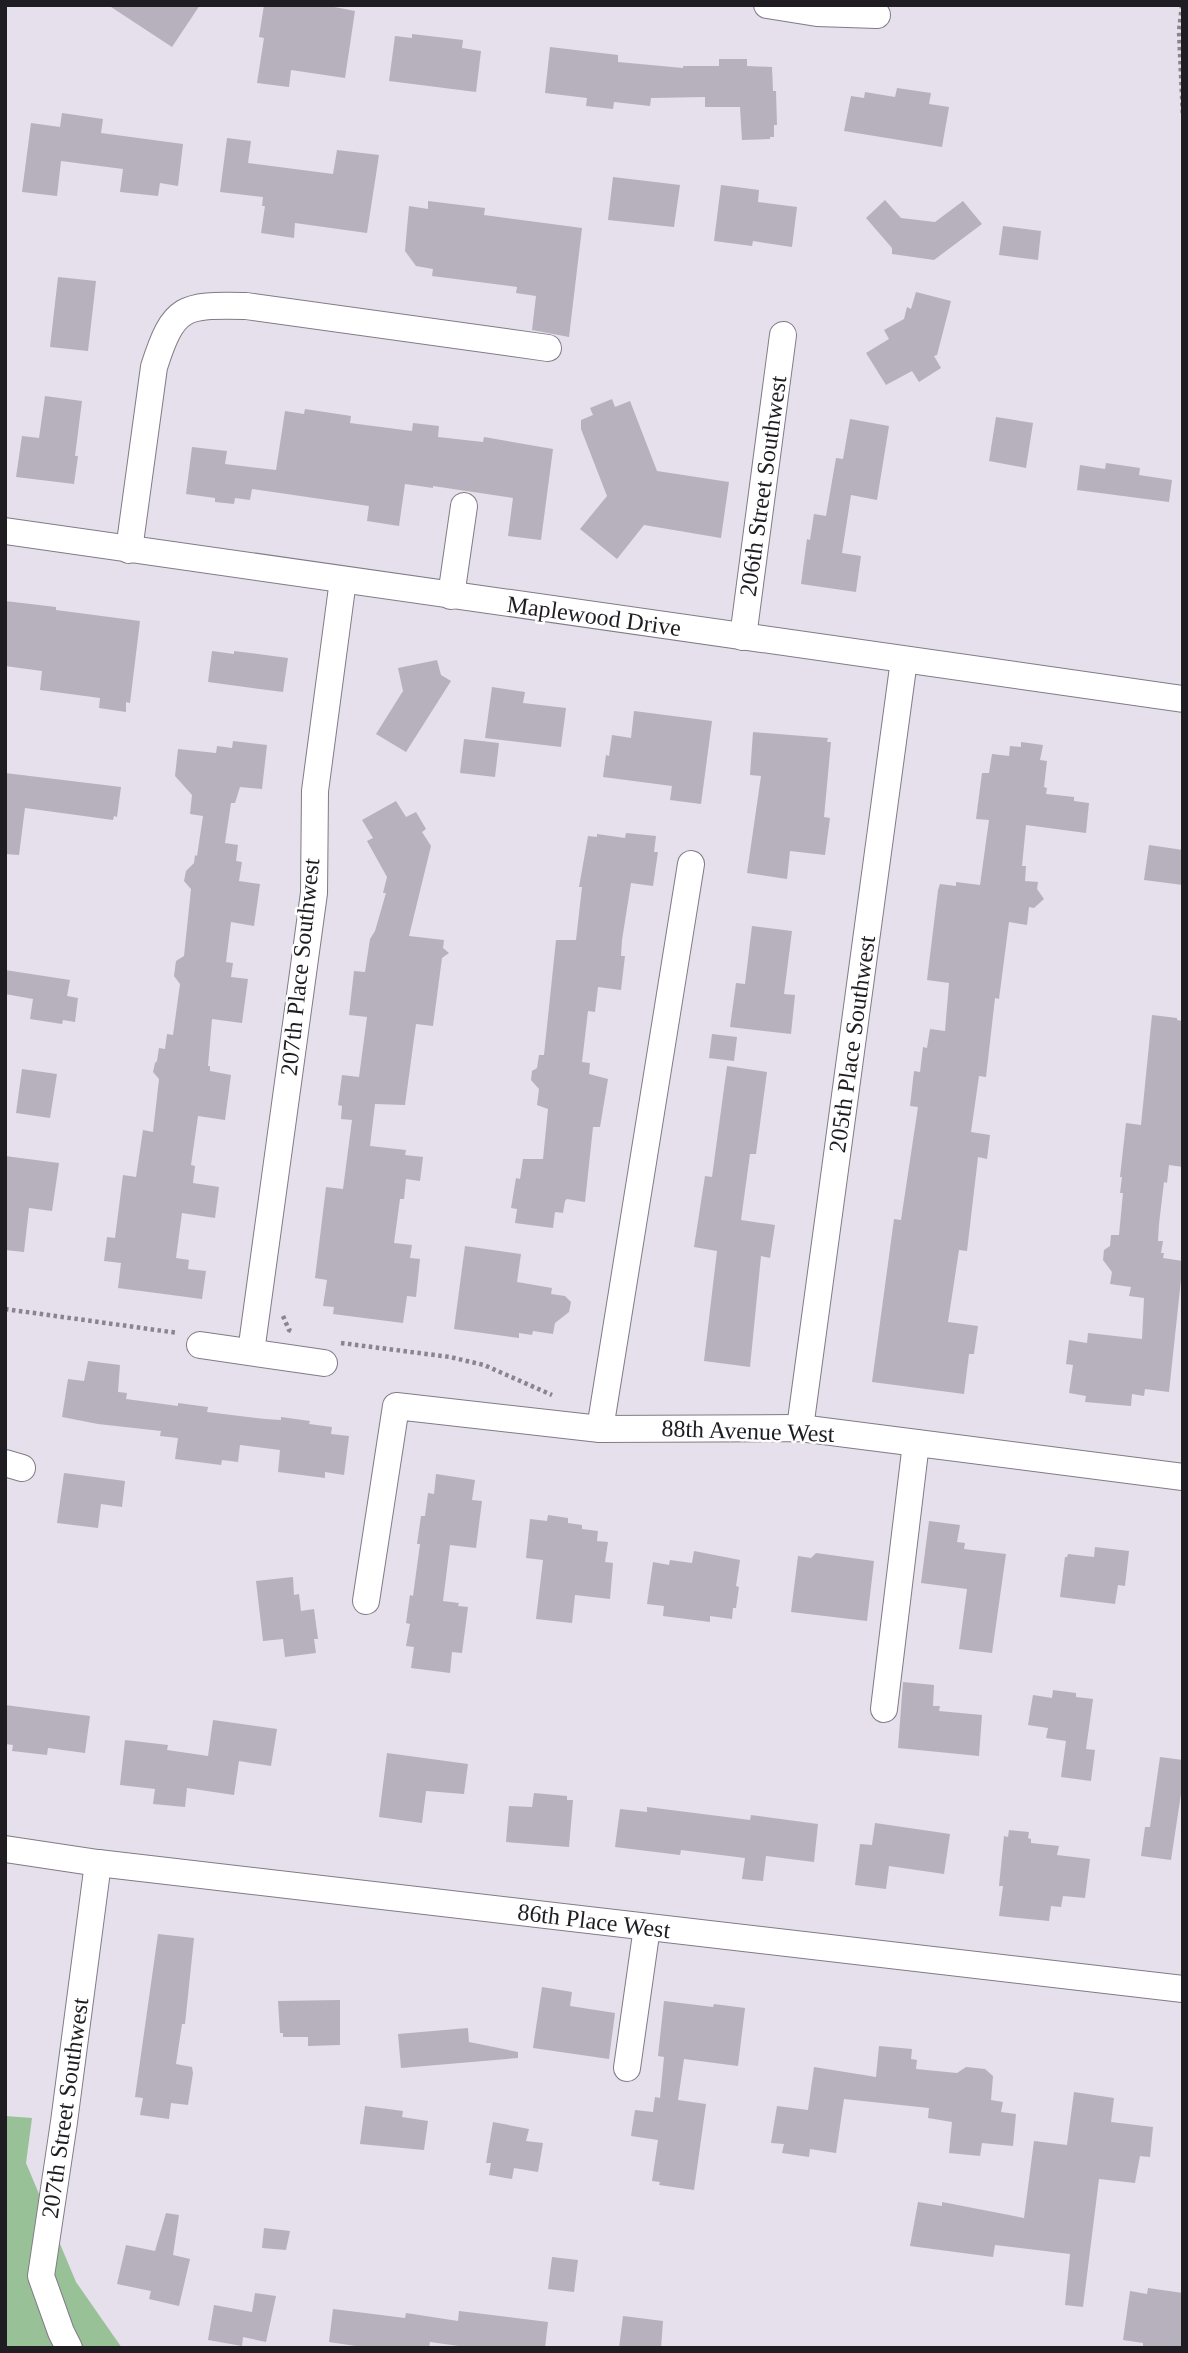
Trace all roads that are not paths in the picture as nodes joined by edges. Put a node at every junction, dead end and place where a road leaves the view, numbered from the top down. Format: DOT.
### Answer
graph roads {
  1 [pos="767,5"];
  2 [pos="877,15"];
  3 [pos="783,335"];
  4 [pos="548,348"];
  5 [pos="464,506"];
  6 [pos="5,531"];
  7 [pos="129,550"];
  8 [pos="343,580"];
  9 [pos="451,596"];
  10 [pos="743,637"];
  11 [pos="905,660"];
  12 [pos="1183,699"];
  13 [pos="691,864"];
  14 [pos="194,1336"];
  15 [pos="251,1352"];
  16 [pos="327,1352"];
  17 [pos="800,1428"];
  18 [pos="600,1429"];
  19 [pos="916,1443"];
  20 [pos="1183,1477"];
  21 [pos="366,1601"];
  22 [pos="884,1709"];
  23 [pos="5,1849"];
  24 [pos="98,1863"];
  25 [pos="647,1927"];
  26 [pos="1183,1989"];
  27 [pos="627,2068"];
  28 [pos="58,2343"];
  1 -- 2 [label="street"];
  3 -- 10 [label="street, 206th Street Southwest"];
  4 -- 7 [label="street"];
  5 -- 9 [label="street"];
  6 -- 7 [label="street, Maplewood Drive"];
  7 -- 8 [label="street, Maplewood Drive"];
  8 -- 9 [label="street, Maplewood Drive"];
  8 -- 15 [label="street, 207th Place Southwest"];
  9 -- 10 [label="street, Maplewood Drive"];
  10 -- 11 [label="street, Maplewood Drive"];
  11 -- 12 [label="street, Maplewood Drive"];
  11 -- 17 [label="street, 205th Place Southwest"];
  13 -- 18 [label="street"];
  14 -- 15 [label="street"];
  15 -- 16 [label="street"];
  17 -- 18 [label="street, 88th Avenue West"];
  17 -- 19 [label="street, 88th Avenue West"];
  18 -- 21 [label="street, 88th Avenue West"];
  19 -- 20 [label="street, 88th Avenue West"];
  19 -- 22 [label="street"];
  23 -- 24 [label="street, 86th Place West"];
  24 -- 25 [label="street, 86th Place West"];
  24 -- 28 [label="street, 207th Street Southwest"];
  25 -- 26 [label="street, 86th Place West"];
  25 -- 27 [label="street"];
}
